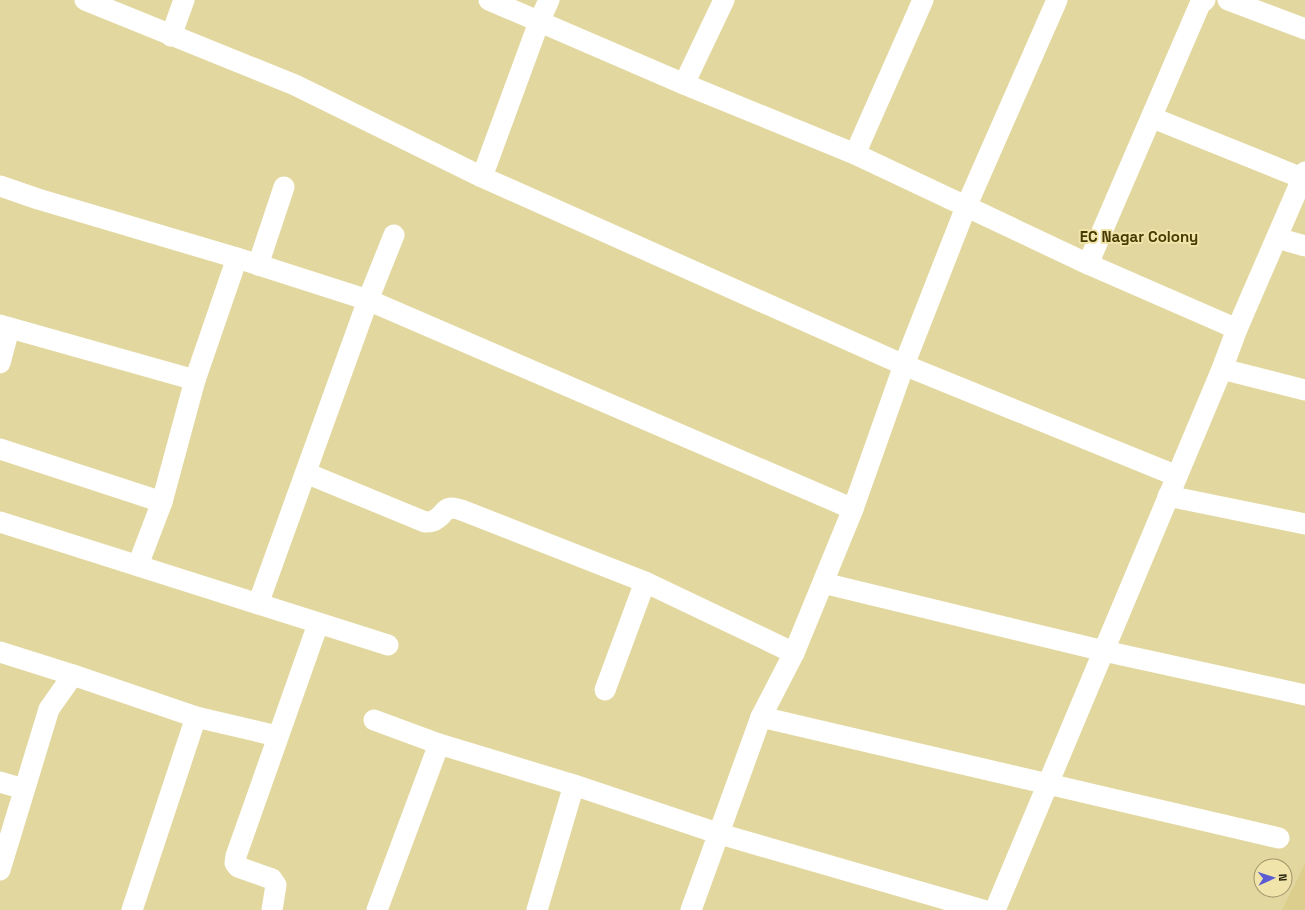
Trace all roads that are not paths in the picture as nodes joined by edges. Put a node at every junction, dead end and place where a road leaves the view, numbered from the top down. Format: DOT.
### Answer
graph roads {
  1 [pos="85,0"];
  2 [pos="184,0"];
  3 [pos="489,0"];
  4 [pos="549,0"];
  5 [pos="724,0"];
  6 [pos="923,0"];
  7 [pos="1057,0"];
  8 [pos="1205,0"];
  9 [pos="1228,0"];
  10 [pos="539,22"];
  11 [pos="1305,29"];
  12 [pos="171,36"];
  13 [pos="684,84"];
  14 [pos="1153,118"];
  15 [pos="855,154"];
  16 [pos="1304,175"];
  17 [pos="482,177"];
  18 [pos="0,186"];
  19 [pos="284,187"];
  20 [pos="966,207"];
  21 [pos="394,235"];
  22 [pos="1277,238"];
  23 [pos="1305,246"];
  24 [pos="237,258"];
  25 [pos="1088,264"];
  26 [pos="258,265"];
  27 [pos="368,300"];
  28 [pos="4,327"];
  29 [pos="1237,329"];
  30 [pos="0,363"];
  31 [pos="904,365"];
  32 [pos="1222,369"];
  33 [pos="195,380"];
  34 [pos="1305,390"];
  35 [pos="0,449"];
  36 [pos="306,473"];
  37 [pos="1177,476"];
  38 [pos="1168,496"];
  39 [pos="162,502"];
  40 [pos="853,509"];
  41 [pos="0,522"];
  42 [pos="1305,524"];
  43 [pos="138,565"];
  44 [pos="644,582"];
  45 [pos="823,583"];
  46 [pos="258,604"];
  47 [pos="318,624"];
  48 [pos="388,645"];
  49 [pos="1104,651"];
  50 [pos="0,652"];
  51 [pos="794,653"];
  52 [pos="73,675"];
  53 [pos="605,690"];
  54 [pos="1305,695"];
  55 [pos="196,717"];
  56 [pos="761,717"];
  57 [pos="374,720"];
  58 [pos="277,736"];
  59 [pos="439,744"];
  60 [pos="0,782"];
  61 [pos="1048,783"];
  62 [pos="574,785"];
  63 [pos="24,789"];
  64 [pos="720,834"];
  65 [pos="1279,838"];
  66 [pos="0,870"];
  67 [pos="132,910"];
  68 [pos="274,910"];
  69 [pos="376,910"];
  70 [pos="537,910"];
  71 [pos="691,910"];
  72 [pos="982,910"];
  73 [pos="995,910"];
  1 -- 12 [label="street"];
  2 -- 12 [label="street"];
  3 -- 10 [label="street"];
  4 -- 10 [label="street"];
  5 -- 13 [label="street"];
  6 -- 15 [label="street"];
  7 -- 20 [label="street"];
  8 -- 14 [label="street"];
  9 -- 11 [label="street"];
  10 -- 13 [label="street"];
  10 -- 17 [label="street"];
  12 -- 17 [label="street"];
  13 -- 15 [label="street"];
  14 -- 16 [label="street"];
  14 -- 25 [label="street"];
  15 -- 20 [label="street"];
  16 -- 22 [label="street"];
  17 -- 31 [label="street"];
  18 -- 24 [label="street"];
  19 -- 26 [label="street"];
  20 -- 25 [label="street"];
  20 -- 31 [label="street"];
  21 -- 27 [label="street"];
  22 -- 23 [label="street"];
  22 -- 29 [label="street"];
  24 -- 26 [label="street"];
  24 -- 33 [label="street"];
  25 -- 29 [label="street"];
  26 -- 27 [label="street"];
  27 -- 36 [label="street"];
  27 -- 40 [label="street"];
  28 -- 30 [label="street"];
  28 -- 33 [label="street"];
  29 -- 32 [label="street"];
  31 -- 37 [label="street"];
  31 -- 40 [label="street"];
  32 -- 34 [label="street"];
  32 -- 37 [label="street"];
  33 -- 39 [label="street"];
  35 -- 39 [label="street"];
  36 -- 44 [label="street"];
  36 -- 46 [label="street"];
  37 -- 38 [label="street"];
  38 -- 42 [label="street"];
  38 -- 49 [label="street"];
  39 -- 43 [label="street"];
  40 -- 45 [label="street"];
  41 -- 43 [label="street"];
  43 -- 46 [label="street"];
  44 -- 51 [label="street"];
  44 -- 53 [label="street"];
  45 -- 49 [label="street"];
  45 -- 51 [label="street"];
  46 -- 47 [label="street"];
  47 -- 48 [label="street"];
  47 -- 58 [label="street"];
  49 -- 54 [label="street"];
  49 -- 61 [label="street"];
  50 -- 52 [label="street"];
  51 -- 56 [label="street"];
  52 -- 55 [label="street"];
  52 -- 63 [label="street"];
  55 -- 58 [label="street"];
  55 -- 67 [label="street"];
  56 -- 61 [label="street"];
  56 -- 64 [label="street"];
  57 -- 59 [label="street"];
  58 -- 68 [label="street"];
  59 -- 62 [label="street"];
  59 -- 69 [label="street"];
  60 -- 63 [label="street"];
  61 -- 65 [label="street"];
  61 -- 73 [label="street"];
  62 -- 64 [label="street"];
  62 -- 70 [label="street"];
  63 -- 66 [label="street"];
  64 -- 71 [label="street"];
  64 -- 72 [label="street"];
}
